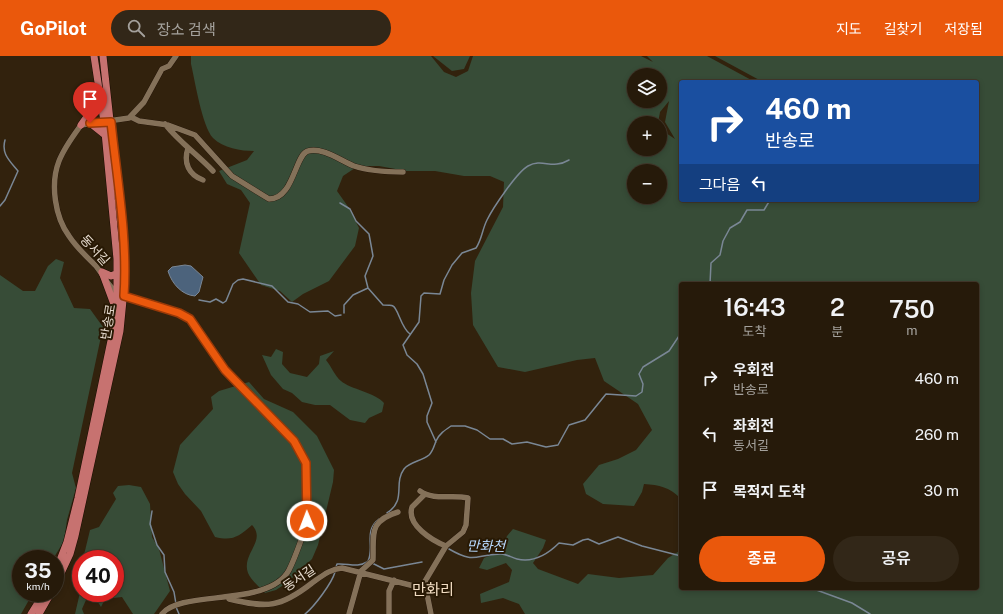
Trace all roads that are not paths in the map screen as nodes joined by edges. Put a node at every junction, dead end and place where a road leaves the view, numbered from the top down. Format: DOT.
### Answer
graph roads {
  1 [pos="94,56"];
  2 [pos="102,56"];
  3 [pos="176,56"];
  4 [pos="99,86"];
  5 [pos="101,96"];
  6 [pos="108,100"];
  7 [pos="131,117"];
  8 [pos="107,122"];
  9 [pos="90,123"];
  10 [pos="165,124"];
  11 [pos="81,125"];
  12 [pos="105,135"];
  13 [pos="188,148"];
  14 [pos="213,171"];
  15 [pos="403,172"];
  16 [pos="203,180"];
  17 [pos="102,272"];
  18 [pos="118,272"];
  19 [pos="121,295"];
  20 [pos="116,312"];
  21 [pos="398,512"];
  22 [pos="446,546"];
  23 [pos="64,550"];
  24 [pos="64,567"];
  25 [pos="361,571"];
  26 [pos="394,580"];
  27 [pos="421,588"];
  28 [pos="241,595"];
  29 [pos="226,598"];
  30 [pos="38,602"];
  31 [pos="46,602"];
  32 [pos="241,602"];
  33 [pos="31,614"];
  34 [pos="39,614"];
  35 [pos="162,614"];
  36 [pos="349,614"];
  37 [pos="388,614"];
  38 [pos="432,614"];
  1 -- 4 [label="main road, 반송로"];
  2 -- 6 [label="main road, 반송로"];
  3 -- 7 [label="street"];
  4 -- 5 [label="main road, 반송로"];
  4 -- 6 [label="main road"];
  5 -- 8 [label="main road, 반송로"];
  5 -- 11 [label="main road"];
  6 -- 8 [label="main road, 반송로"];
  7 -- 8 [label="street"];
  7 -- 10 [label="street"];
  8 -- 9 [label="street"];
  8 -- 12 [label="main road, 반송로"];
  8 -- 19 [label="main road, 반송로"];
  9 -- 11 [label="street"];
  9 -- 12 [label="main road"];
  10 -- 13 [label="street"];
  10 -- 15 [label="street"];
  11 -- 17 [label="street, 동서길"];
  12 -- 18 [label="main road, 반송로"];
  13 -- 14 [label="street"];
  13 -- 16 [label="street"];
  17 -- 18 [label="main road"];
  17 -- 19 [label="street, 동서길"];
  17 -- 20 [label="main road"];
  18 -- 19 [label="main road, 반송로"];
  19 -- 20 [label="main road, 반송로"];
  19 -- 24 [label="main road, 반송로"];
  19 -- 28 [label="street, 동서길"];
  20 -- 23 [label="main road, 반송로"];
  21 -- 25 [label="street"];
  22 -- 22 [label="street"];
  22 -- 27 [label="street"];
  25 -- 26 [label="street, 동서길"];
  25 -- 32 [label="street, 동서길"];
  25 -- 36 [label="street"];
  26 -- 27 [label="street, 동서길"];
  26 -- 37 [label="street"];
  27 -- 38 [label="street"];
  28 -- 29 [label="street, 동서길"];
  28 -- 32 [label="street"];
  29 -- 32 [label="street, 동서길"];
  29 -- 35 [label="street, 동서길"];
  30 -- 33 [label="main road"];
  31 -- 34 [label="main road"];
}
